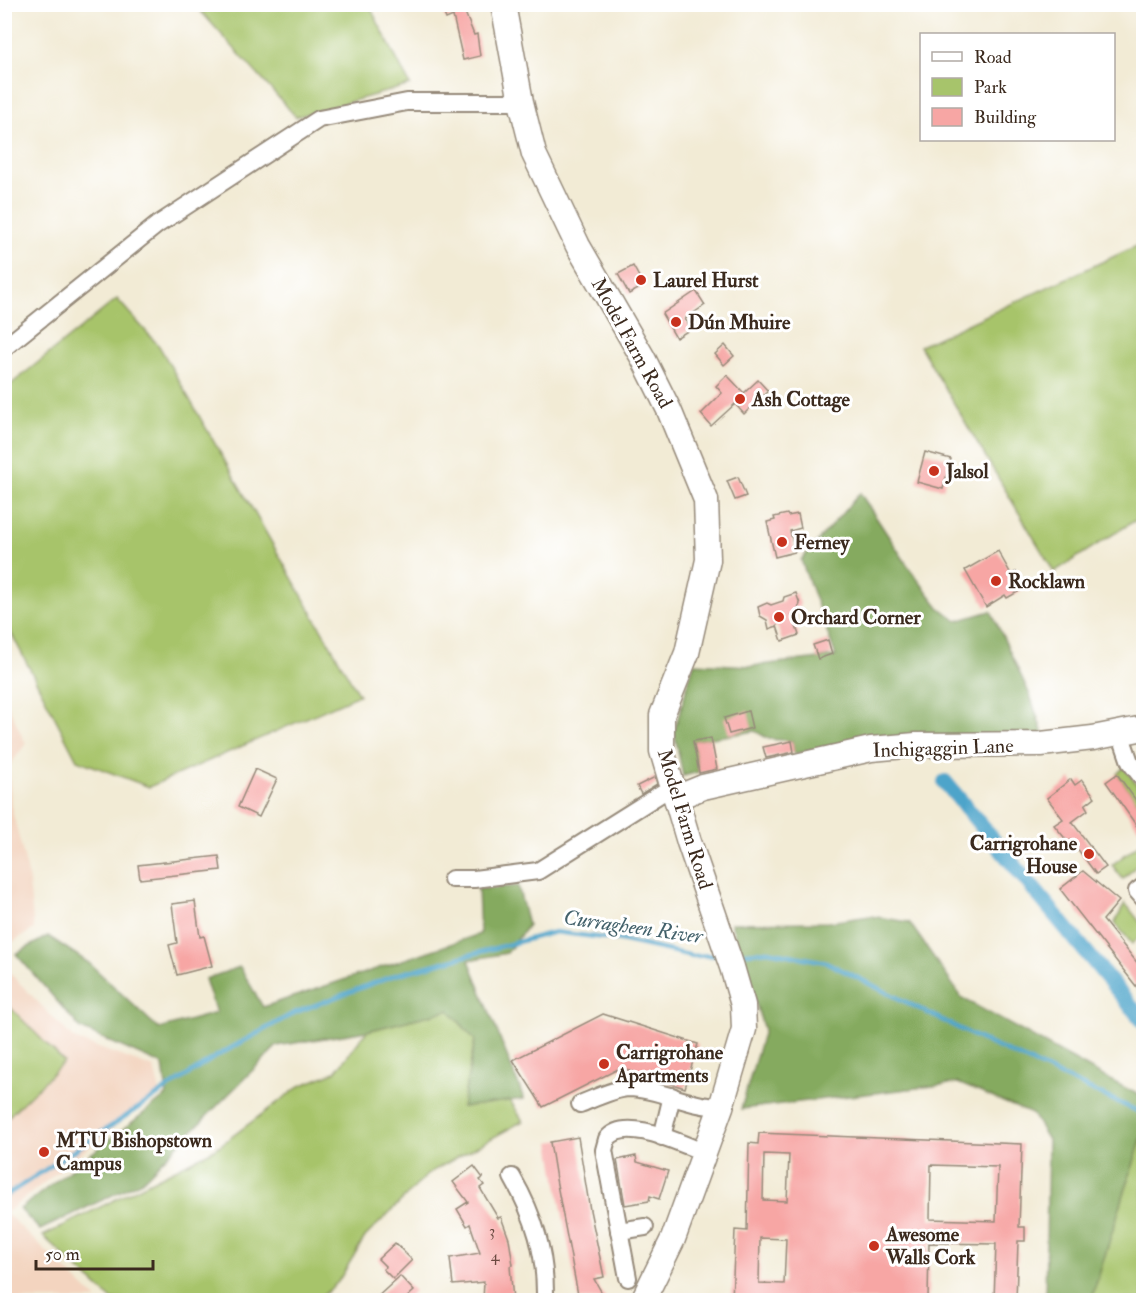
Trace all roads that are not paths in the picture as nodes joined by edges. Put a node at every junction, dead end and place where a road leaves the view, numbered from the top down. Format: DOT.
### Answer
graph roads {
  1 [pos="503,4"];
  2 [pos="521,102"];
  3 [pos="4,348"];
  4 [pos="1132,730"];
  5 [pos="1143,780"];
  6 [pos="674,792"];
  7 [pos="452,879"];
  8 [pos="1143,886"];
  9 [pos="1143,899"];
  10 [pos="672,1096"];
  11 [pos="580,1104"];
  12 [pos="720,1107"];
  13 [pos="662,1137"];
  14 [pos="703,1152"];
  15 [pos="512,1177"];
  16 [pos="645,1227"];
  17 [pos="619,1232"];
  18 [pos="628,1278"];
  19 [pos="544,1300"];
  20 [pos="643,1300"];
  1 -- 2 [label="main road, Model Farm Road"];
  2 -- 3 [label="street"];
  2 -- 6 [label="main road, Model Farm Road"];
  4 -- 5 [label="street"];
  4 -- 6 [label="main road, Inchigaggin Lane"];
  6 -- 7 [label="street"];
  6 -- 12 [label="main road, Model Farm Road"];
  8 -- 9 [label="street"];
  10 -- 11 [label="street"];
  10 -- 12 [label="street"];
  10 -- 13 [label="street"];
  12 -- 14 [label="main road, Model Farm Road"];
  13 -- 14 [label="street"];
  13 -- 17 [label="street"];
  14 -- 20 [label="main road, Model Farm Road"];
  15 -- 19 [label="street"];
  16 -- 17 [label="street"];
  17 -- 18 [label="street"];
}
